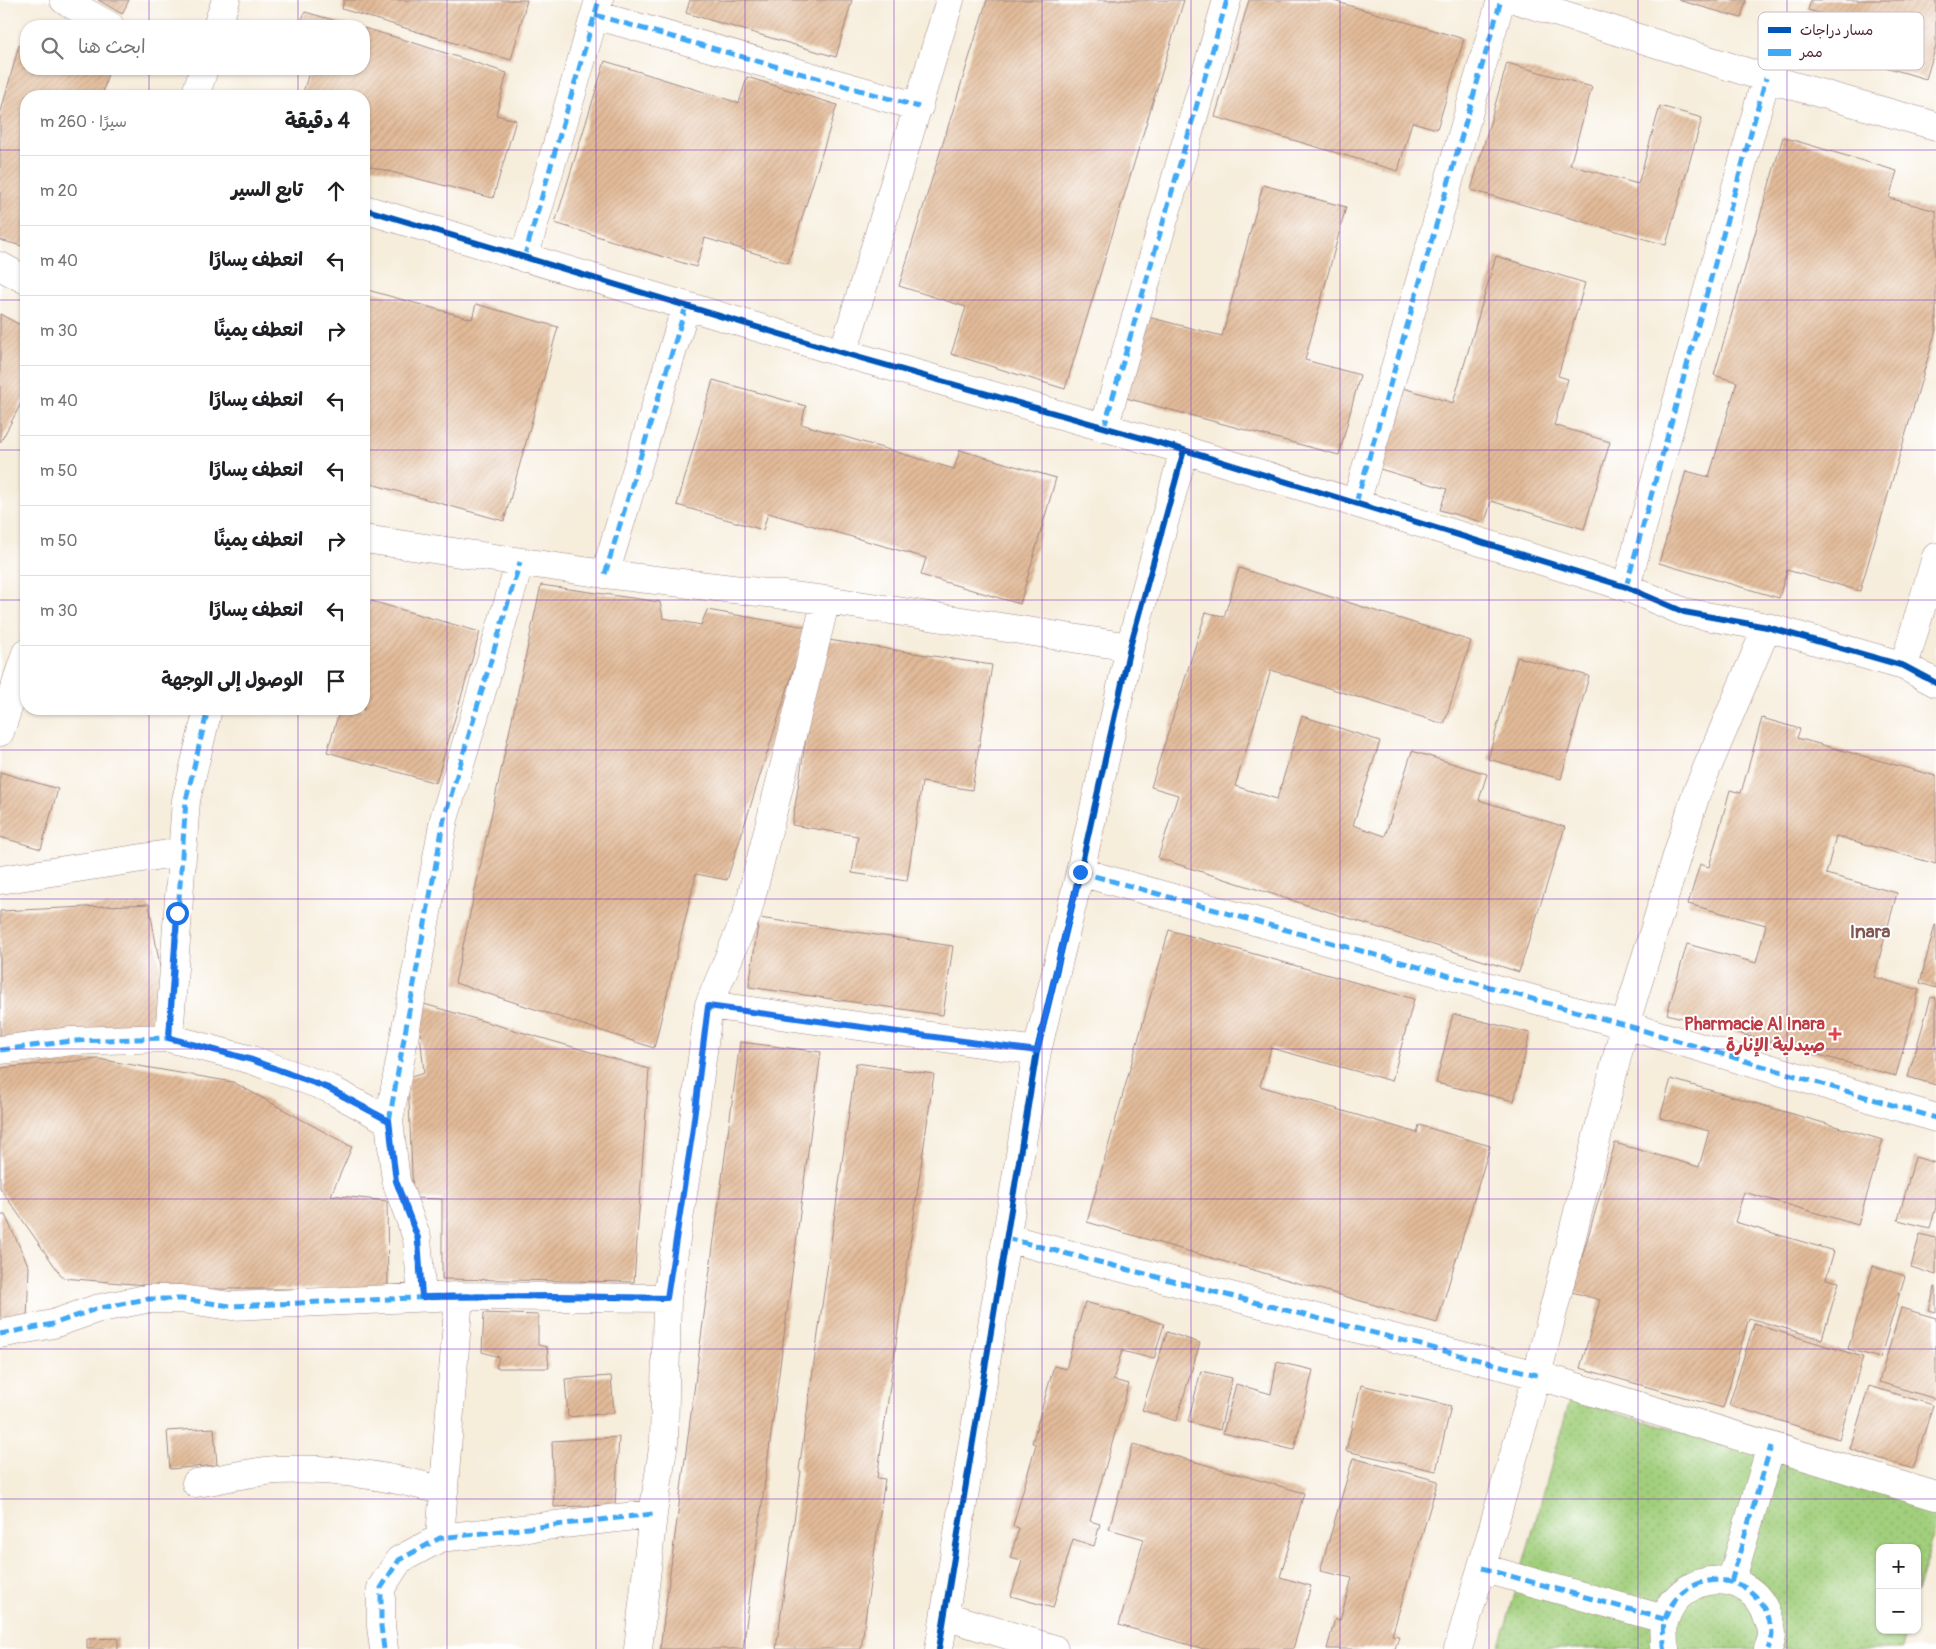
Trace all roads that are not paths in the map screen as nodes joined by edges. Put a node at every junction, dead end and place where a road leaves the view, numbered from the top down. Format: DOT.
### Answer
graph roads {
  1 [pos="64,0"];
  2 [pos="226,0"];
  3 [pos="950,0"];
  4 [pos="1227,0"];
  5 [pos="1502,0"];
  6 [pos="1517,0"];
  7 [pos="597,7"];
  8 [pos="99,20"];
  9 [pos="219,20"];
  10 [pos="202,75"];
  11 [pos="1766,78"];
  12 [pos="197,90"];
  13 [pos="919,107"];
  14 [pos="1936,126"];
  15 [pos="370,211"];
  16 [pos="524,258"];
  17 [pos="0,266"];
  18 [pos="20,277"];
  19 [pos="686,306"];
  20 [pos="843,353"];
  21 [pos="1104,428"];
  22 [pos="1184,450"];
  23 [pos="1356,503"];
  24 [pos="370,540"];
  25 [pos="1936,557"];
  26 [pos="520,562"];
  27 [pos="605,574"];
  28 [pos="1626,587"];
  29 [pos="826,600"];
  30 [pos="1767,627"];
  31 [pos="1130,647"];
  32 [pos="1904,666"];
  33 [pos="20,671"];
  34 [pos="1936,683"];
  35 [pos="207,715"];
  36 [pos="0,732"];
  37 [pos="181,852"];
  38 [pos="1080,872"];
  39 [pos="0,880"];
  40 [pos="708,1006"];
  41 [pos="1625,1025"];
  42 [pos="169,1038"];
  43 [pos="0,1050"];
  44 [pos="1037,1051"];
  45 [pos="1936,1118"];
  46 [pos="389,1121"];
  47 [pos="1006,1238"];
  48 [pos="459,1296"];
  49 [pos="422,1297"];
  50 [pos="667,1298"];
  51 [pos="0,1334"];
  52 [pos="1537,1375"];
  53 [pos="1771,1446"];
  54 [pos="196,1483"];
  55 [pos="444,1491"];
  56 [pos="1936,1496"];
  57 [pos="653,1514"];
  58 [pos="440,1538"];
  59 [pos="1482,1568"];
  60 [pos="1731,1582"];
  61 [pos="945,1616"];
  62 [pos="1664,1619"];
  63 [pos="384,1649"];
  64 [pos="638,1649"];
  65 [pos="939,1649"];
  66 [pos="1054,1649"];
  67 [pos="1458,1649"];
  68 [pos="1666,1649"];
  69 [pos="1768,1649"];
  1 -- 8 [label="street"];
  2 -- 9 [label="street"];
  3 -- 13 [label="street"];
  4 -- 21 [label="street"];
  5 -- 23 [label="street"];
  6 -- 11 [label="street"];
  7 -- 13 [label="street"];
  7 -- 16 [label="street"];
  10 -- 12 [label="street"];
  11 -- 14 [label="street"];
  11 -- 28 [label="street"];
  13 -- 20 [label="street"];
  15 -- 16 [label="street"];
  16 -- 19 [label="street"];
  17 -- 18 [label="street"];
  19 -- 20 [label="street"];
  19 -- 27 [label="street"];
  20 -- 21 [label="street"];
  21 -- 22 [label="street"];
  22 -- 23 [label="street"];
  22 -- 31 [label="street"];
  23 -- 28 [label="street"];
  24 -- 26 [label="street"];
  25 -- 32 [label="street"];
  26 -- 27 [label="street"];
  26 -- 46 [label="street"];
  27 -- 29 [label="street"];
  28 -- 30 [label="street"];
  29 -- 31 [label="street"];
  29 -- 40 [label="street"];
  30 -- 32 [label="street"];
  30 -- 41 [label="street"];
  31 -- 38 [label="street"];
  32 -- 34 [label="street"];
  33 -- 36 [label="street"];
  35 -- 37 [label="street"];
  37 -- 39 [label="street"];
  37 -- 42 [label="street"];
  38 -- 41 [label="street"];
  38 -- 44 [label="street"];
  40 -- 44 [label="street"];
  40 -- 50 [label="street"];
  41 -- 45 [label="street"];
  41 -- 52 [label="street"];
  42 -- 43 [label="street"];
  42 -- 46 [label="street"];
  44 -- 47 [label="street"];
  46 -- 49 [label="street"];
  47 -- 52 [label="street"];
  47 -- 61 [label="street"];
  48 -- 49 [label="street"];
  48 -- 50 [label="street"];
  48 -- 55 [label="street"];
  49 -- 51 [label="street"];
  50 -- 57 [label="street"];
  52 -- 53 [label="street"];
  52 -- 59 [label="street"];
  53 -- 56 [label="street"];
  53 -- 60 [label="street"];
  54 -- 55 [label="street"];
  55 -- 58 [label="street"];
  57 -- 58 [label="street"];
  57 -- 64 [label="street"];
  58 -- 63 [label="street"];
  59 -- 62 [label="street"];
  59 -- 67 [label="street"];
  60 -- 62 [label="street"];
  60 -- 69 [label="street"];
  61 -- 65 [label="street"];
  61 -- 66 [label="street"];
  62 -- 68 [label="street"];
}
